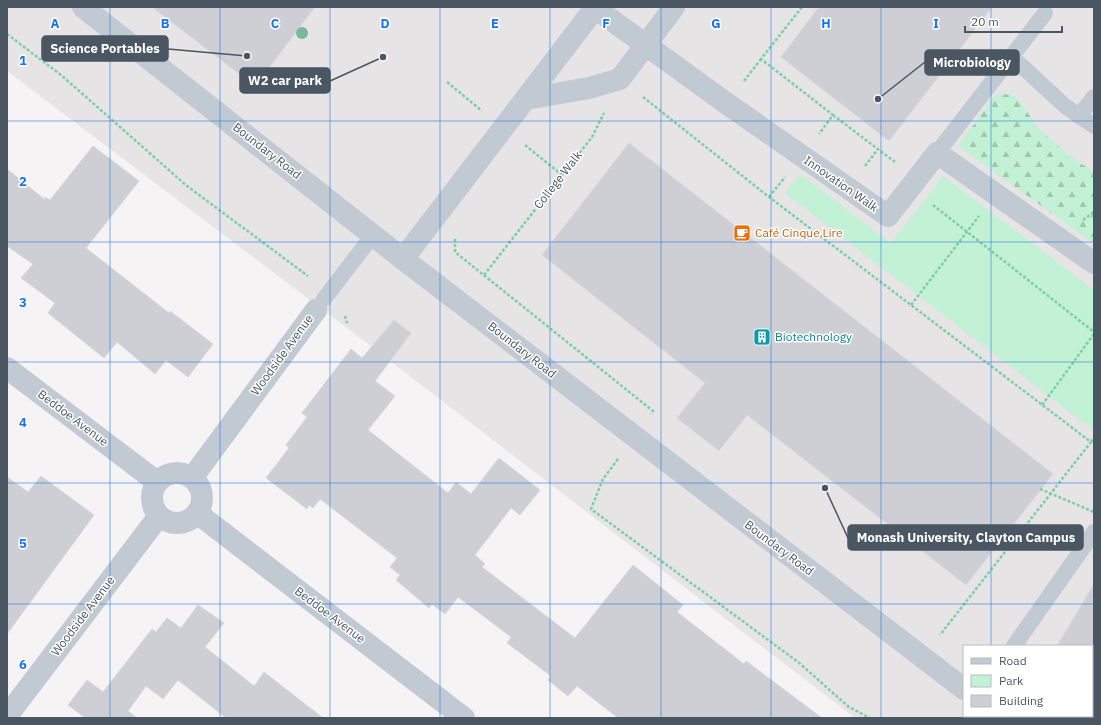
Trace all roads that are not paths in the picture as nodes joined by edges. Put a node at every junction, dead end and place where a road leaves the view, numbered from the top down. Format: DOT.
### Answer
graph roads {
  1 [pos="83,7"];
  2 [pos="674,7"];
  3 [pos="594,8"];
  4 [pos="1044,13"];
  5 [pos="645,45"];
  6 [pos="1012,56"];
  7 [pos="1094,97"];
  8 [pos="526,100"];
  9 [pos="1079,116"];
  10 [pos="1094,126"];
  11 [pos="937,153"];
  12 [pos="374,235"];
  13 [pos="403,259"];
  14 [pos="1094,263"];
  15 [pos="320,305"];
  16 [pos="7,368"];
  17 [pos="192,478"];
  18 [pos="157,482"];
  19 [pos="197,512"];
  20 [pos="159,516"];
  21 [pos="1094,532"];
  22 [pos="1015,645"];
  23 [pos="963,688"];
  24 [pos="7,716"];
  25 [pos="464,718"];
  1 -- 12 [label="street, Boundary Road"];
  2 -- 5 [label="street"];
  3 -- 5 [label="street, Innovation Walk"];
  3 -- 8 [label="street"];
  4 -- 6 [label="lane"];
  5 -- 8 [label="street"];
  5 -- 11 [label="street, Innovation Walk"];
  6 -- 9 [label="lane"];
  6 -- 11 [label="lane"];
  7 -- 9 [label="lane"];
  8 -- 13 [label="street"];
  9 -- 10 [label="lane"];
  11 -- 14 [label="street"];
  12 -- 13 [label="street, Boundary Road"];
  12 -- 15 [label="lane, Woodside Avenue"];
  13 -- 23 [label="street, Boundary Road"];
  15 -- 17 [label="street, Woodside Avenue"];
  16 -- 18 [label="street, Beddoe Avenue"];
  17 -- 18 [label="street"];
  17 -- 19 [label="street"];
  18 -- 20 [label="street"];
  19 -- 20 [label="street"];
  19 -- 25 [label="street, Beddoe Avenue"];
  20 -- 24 [label="street, Woodside Avenue"];
  21 -- 22 [label="lane"];
}
